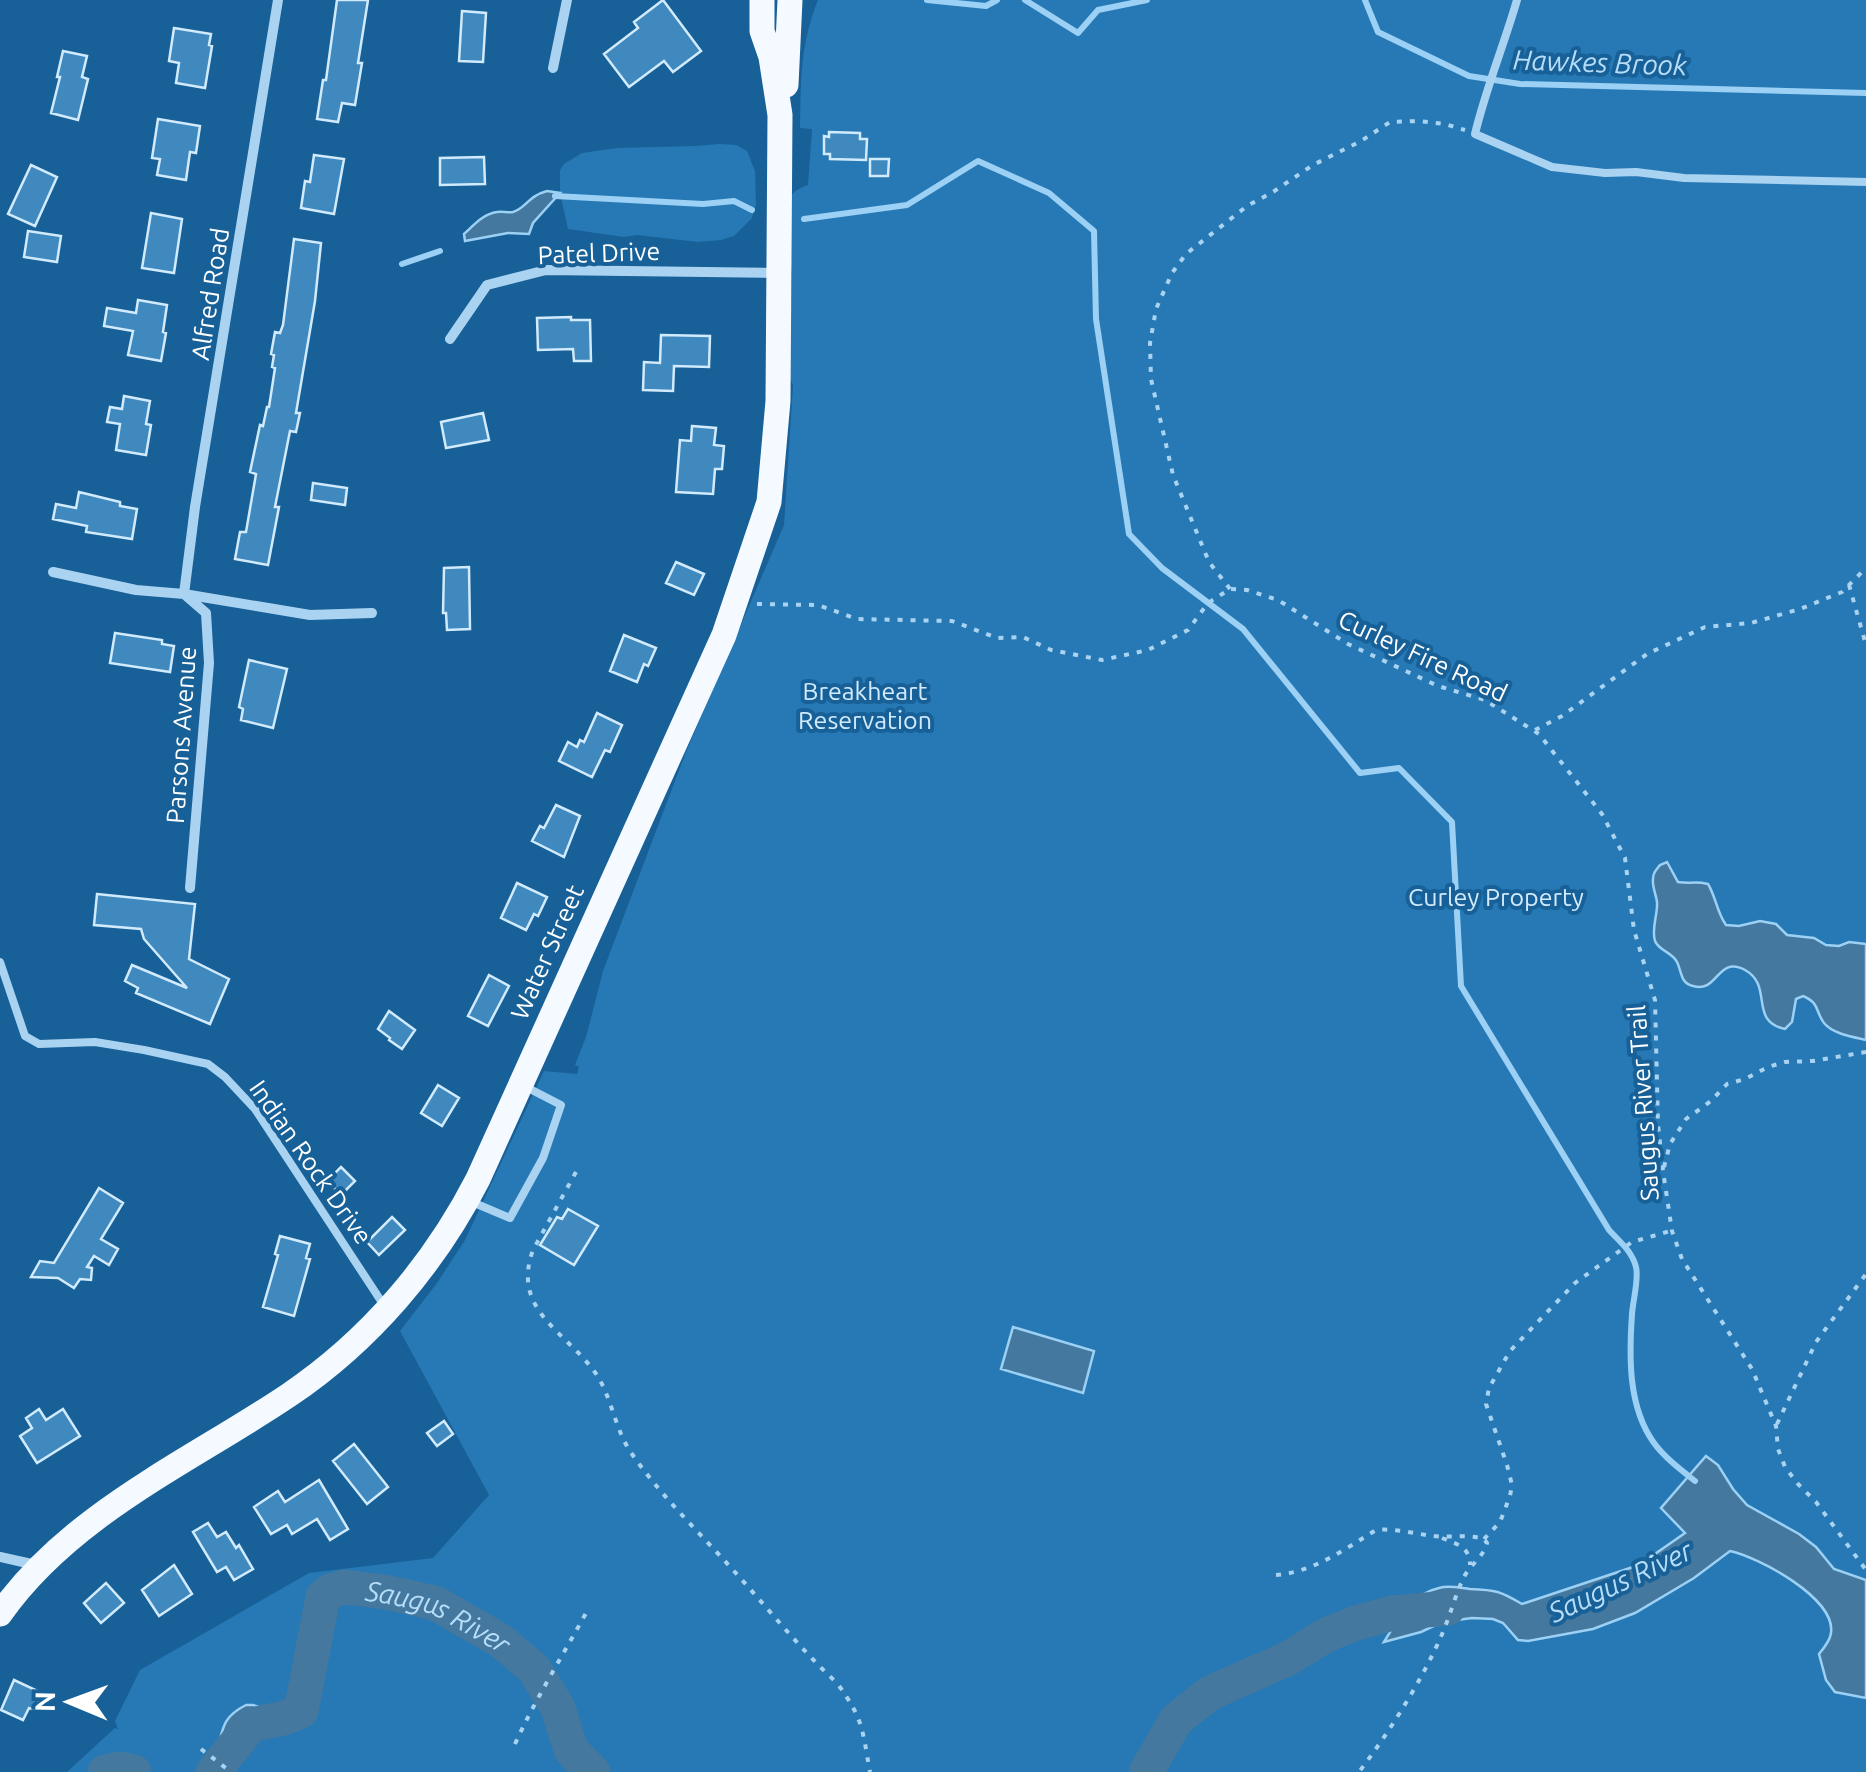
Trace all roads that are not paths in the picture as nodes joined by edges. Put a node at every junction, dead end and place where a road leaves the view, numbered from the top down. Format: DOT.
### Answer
graph roads {
  1 [pos="278,0"];
  2 [pos="567,0"];
  3 [pos="743,0"];
  4 [pos="762,0"];
  5 [pos="790,0"];
  6 [pos="1516,0"];
  7 [pos="762,31"];
  8 [pos="554,68"];
  9 [pos="780,114"];
  10 [pos="1866,182"];
  11 [pos="778,273"];
  12 [pos="450,339"];
  13 [pos="53,572"];
  14 [pos="184,594"];
  15 [pos="372,614"];
  16 [pos="190,888"];
  17 [pos="0,962"];
  18 [pos="522,1084"];
  19 [pos="468,1200"];
  20 [pos="388,1310"];
  21 [pos="0,1556"];
  22 [pos="42,1566"];
  23 [pos="0,1614"];
  1 -- 14 [label="street, Alfred Road"];
  2 -- 8 [label="street"];
  3 -- 7 [label="main road"];
  4 -- 7 [label="main road, Water Street"];
  5 -- 9 [label="main road, Water Street"];
  6 -- 10 [label="lane"];
  7 -- 9 [label="main road, Water Street"];
  9 -- 11 [label="main road, Water Street"];
  11 -- 12 [label="street, Patel Drive"];
  11 -- 18 [label="main road, Water Street"];
  13 -- 14 [label="street"];
  14 -- 15 [label="street"];
  14 -- 16 [label="street, Parsons Avenue"];
  17 -- 20 [label="lane, Indian Rock Drive"];
  18 -- 19 [label="main road, Water Street"];
  18 -- 19 [label="lane"];
  19 -- 20 [label="main road, Water Street"];
  20 -- 22 [label="main road, Water Street"];
  21 -- 22 [label="street"];
  22 -- 23 [label="main road, Water Street"];
}
